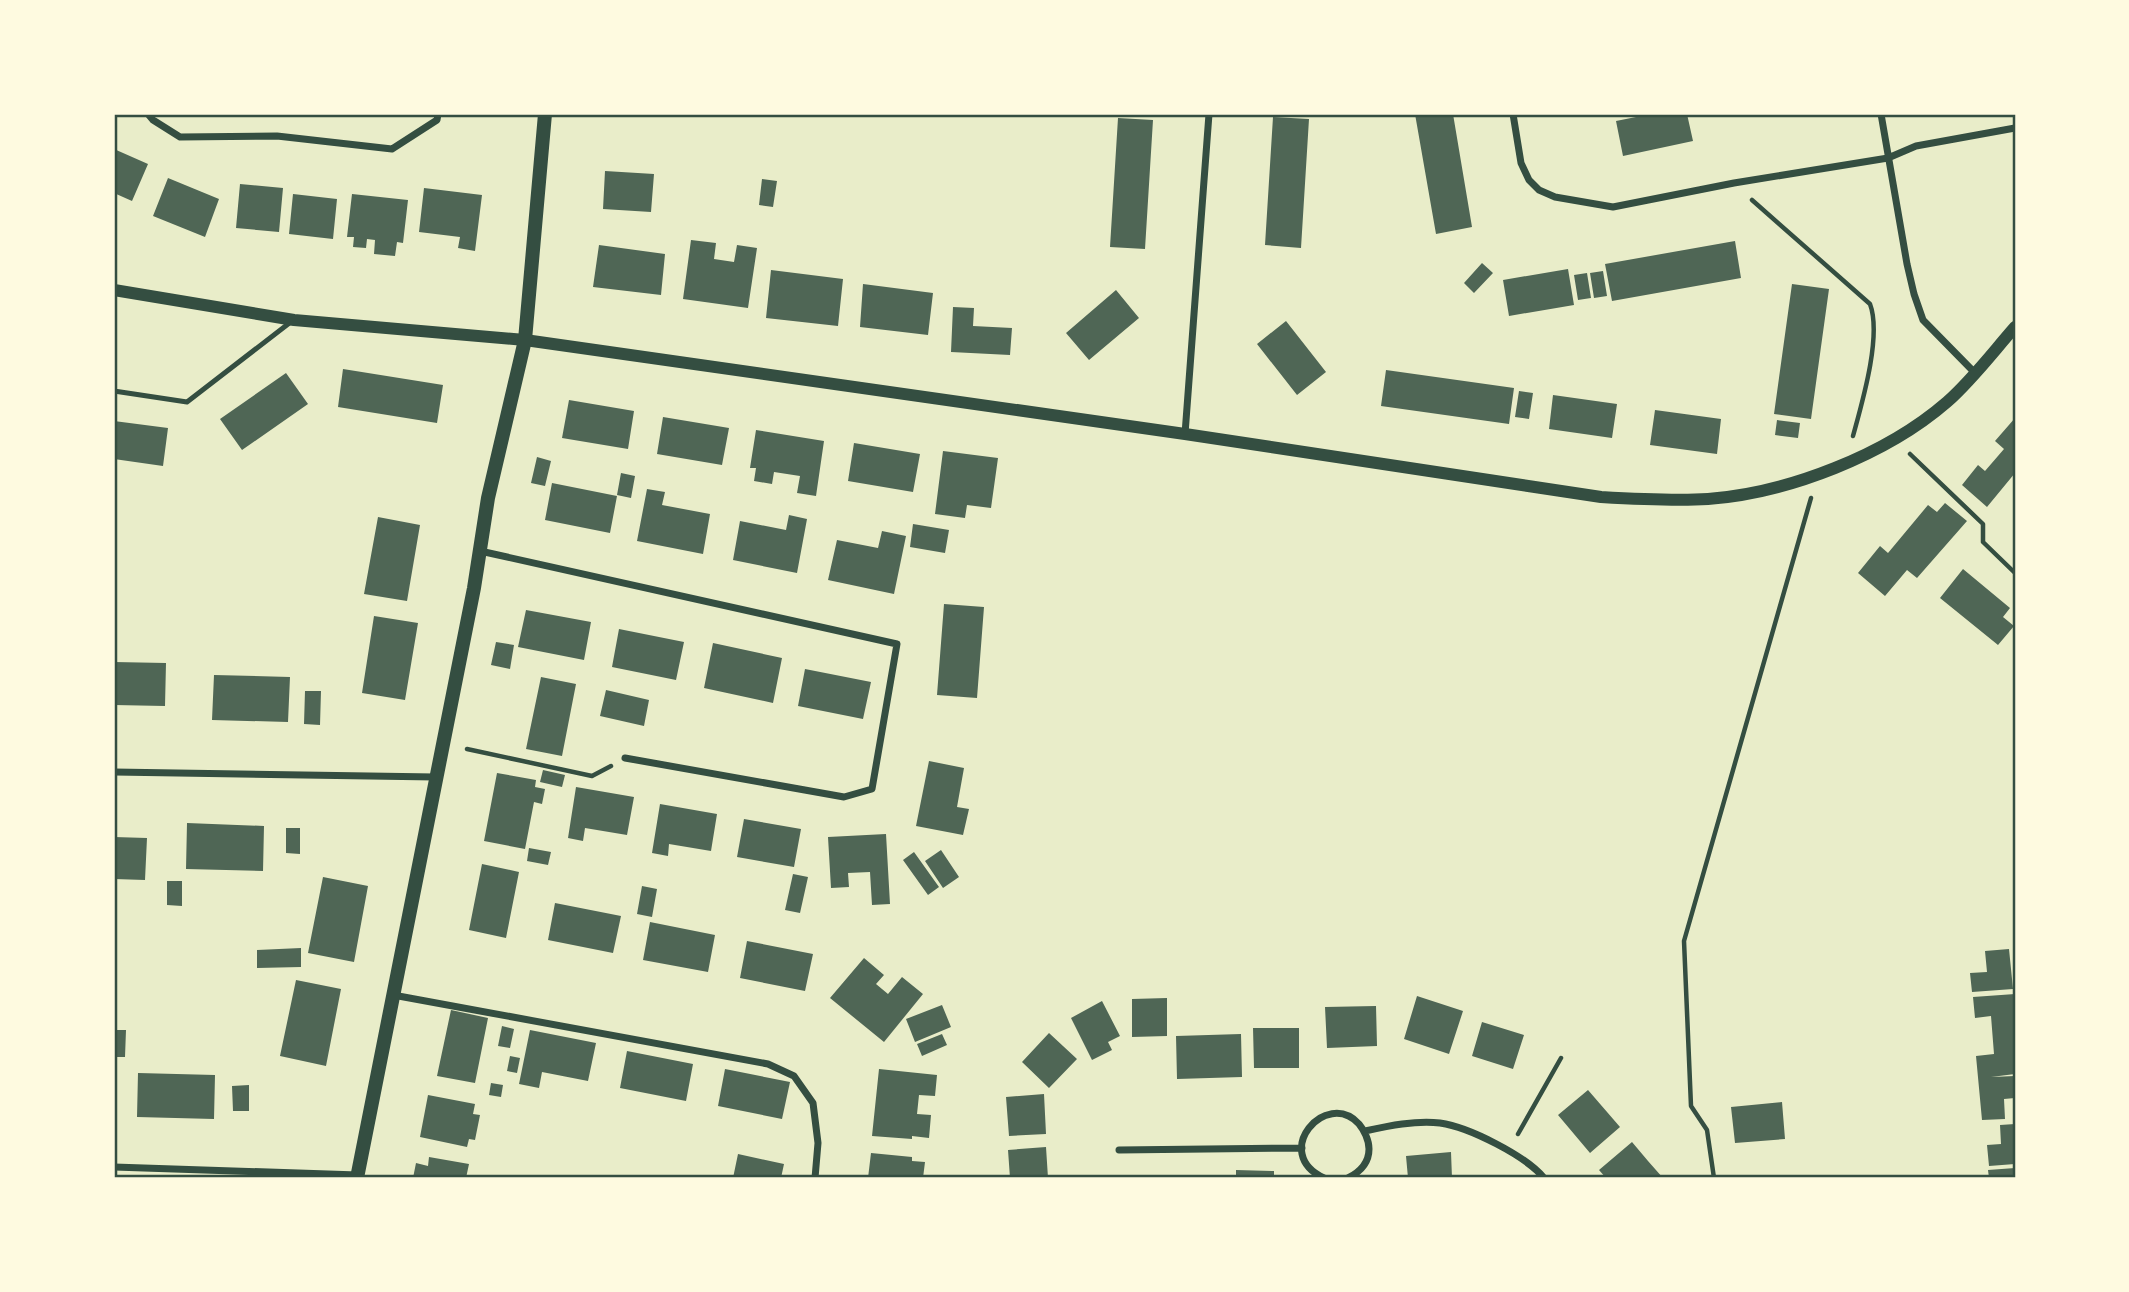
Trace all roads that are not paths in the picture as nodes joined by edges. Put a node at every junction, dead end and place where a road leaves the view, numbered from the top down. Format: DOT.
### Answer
graph roads {
  1 [pos="148,114"];
  2 [pos="438,114"];
  3 [pos="545,114"];
  4 [pos="1209,114"];
  5 [pos="1513,114"];
  6 [pos="1881,114"];
  7 [pos="2015,128"];
  8 [pos="1888,158"];
  9 [pos="114,290"];
  10 [pos="294,320"];
  11 [pos="2015,327"];
  12 [pos="525,340"];
  13 [pos="1975,373"];
  14 [pos="114,391"];
  15 [pos="1185,434"];
  16 [pos="480,551"];
  17 [pos="625,758"];
  18 [pos="114,772"];
  19 [pos="435,778"];
  20 [pos="393,995"];
  21 [pos="1365,1131"];
  22 [pos="1302,1148"];
  23 [pos="1119,1150"];
  24 [pos="114,1167"];
  25 [pos="357,1177"];
  26 [pos="815,1178"];
  27 [pos="1324,1178"];
  28 [pos="1348,1178"];
  29 [pos="1544,1178"];
  1 -- 2 [label="street"];
  3 -- 12 [label="main road"];
  4 -- 15 [label="street"];
  5 -- 8 [label="street"];
  6 -- 8 [label="street"];
  7 -- 8 [label="street"];
  8 -- 13 [label="street"];
  9 -- 10 [label="street"];
  10 -- 12 [label="street"];
  10 -- 14 [label="lane"];
  11 -- 13 [label="street"];
  12 -- 15 [label="street"];
  12 -- 16 [label="main road"];
  13 -- 15 [label="street"];
  16 -- 17 [label="street"];
  16 -- 19 [label="main road"];
  18 -- 19 [label="street"];
  19 -- 20 [label="main road"];
  20 -- 25 [label="main road"];
  20 -- 26 [label="street"];
  21 -- 22 [label="street"];
  21 -- 28 [label="street"];
  21 -- 29 [label="street"];
  22 -- 23 [label="street"];
  22 -- 27 [label="street"];
  24 -- 25 [label="street"];
}
